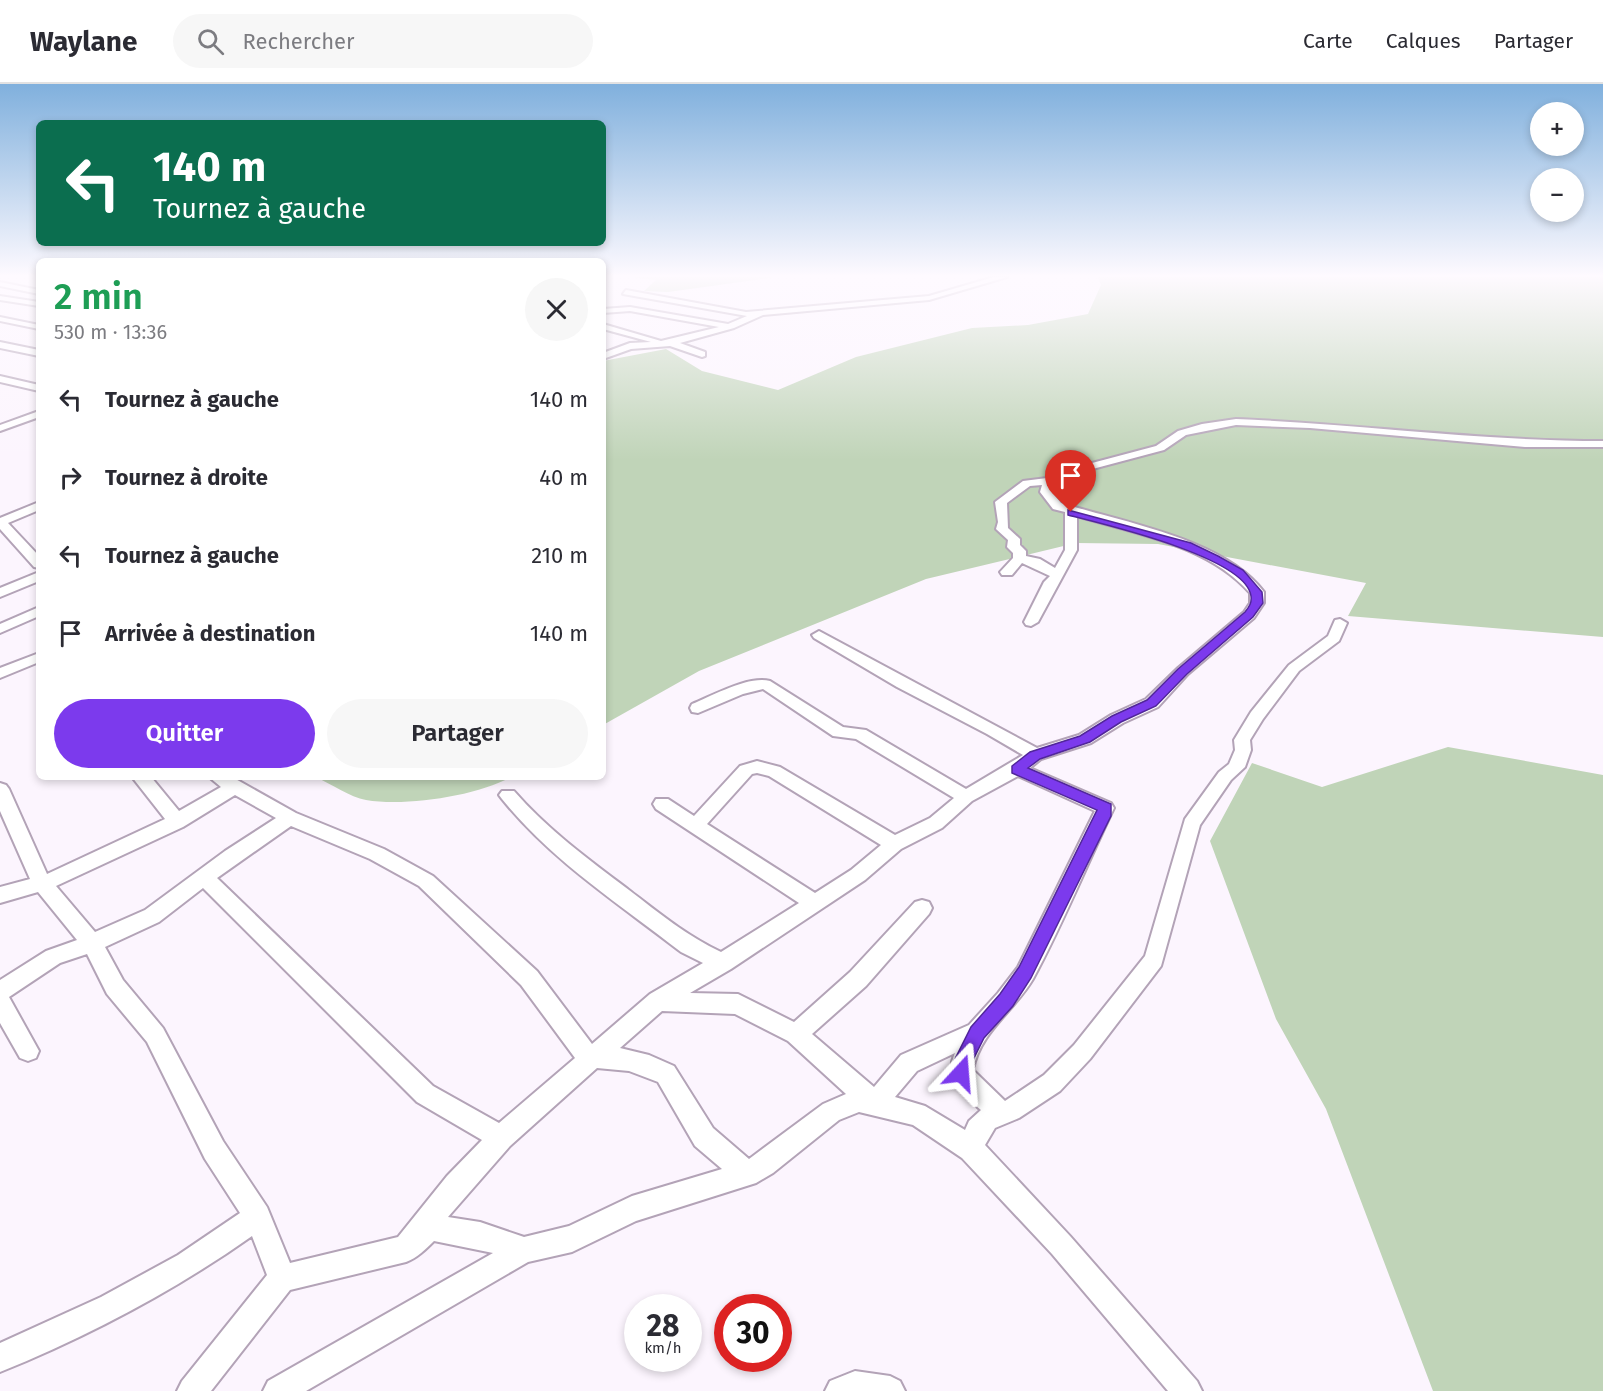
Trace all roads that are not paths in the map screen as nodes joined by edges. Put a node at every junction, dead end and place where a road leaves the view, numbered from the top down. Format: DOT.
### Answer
graph roads {
  1 [pos="651,338"];
  2 [pos="676,338"];
  3 [pos="690,338"];
  4 [pos="667,342"];
  5 [pos="0,345"];
  6 [pos="36,352"];
  7 [pos="702,354"];
  8 [pos="606,355"];
  9 [pos="0,379"];
  10 [pos="36,387"];
  11 [pos="36,415"];
  12 [pos="0,417"];
  13 [pos="26,418"];
  14 [pos="36,421"];
  15 [pos="0,428"];
  16 [pos="1603,444"];
  17 [pos="1049,481"];
  18 [pos="36,507"];
  19 [pos="1071,512"];
  20 [pos="0,522"];
  21 [pos="36,540"];
  22 [pos="19,543"];
  23 [pos="0,545"];
  24 [pos="1019,559"];
  25 [pos="36,561"];
  26 [pos="1007,572"];
  27 [pos="1058,574"];
  28 [pos="36,577"];
  29 [pos="0,593"];
  30 [pos="36,612"];
  31 [pos="1031,622"];
  32 [pos="1340,623"];
  33 [pos="0,629"];
  34 [pos="819,635"];
  35 [pos="36,658"];
  36 [pos="0,673"];
  37 [pos="698,708"];
  38 [pos="1035,755"];
  39 [pos="1017,769"];
  40 [pos="143,780"];
  41 [pos="226,782"];
  42 [pos="0,789"];
  43 [pos="507,795"];
  44 [pos="966,797"];
  45 [pos="662,804"];
  46 [pos="290,818"];
  47 [pos="177,822"];
  48 [pos="695,826"];
  49 [pos="894,844"];
  50 [pos="204,877"];
  51 [pos="42,883"];
  52 [pos="0,895"];
  53 [pos="814,903"];
  54 [pos="922,908"];
  55 [pos="92,943"];
  56 [pos="724,963"];
  57 [pos="0,991"];
  58 [pos="658,1000"];
  59 [pos="0,1002"];
  60 [pos="977,1032"];
  61 [pos="796,1035"];
  62 [pos="28,1051"];
  63 [pos="589,1058"];
  64 [pos="875,1104"];
  65 [pos="1002,1114"];
  66 [pos="501,1137"];
  67 [pos="971,1149"];
  68 [pos="747,1174"];
  69 [pos="258,1216"];
  70 [pos="406,1249"];
  71 [pos="524,1250"];
  72 [pos="282,1278"];
  73 [pos="0,1358"];
  74 [pos="192,1391"];
  75 [pos="278,1391"];
  76 [pos="840,1391"];
  77 [pos="890,1391"];
  78 [pos="1187,1391"];
  1 -- 4 [label="street"];
  2 -- 4 [label="street"];
  3 -- 4 [label="street"];
  4 -- 7 [label="street"];
  4 -- 8 [label="street"];
  5 -- 6 [label="street"];
  9 -- 10 [label="street"];
  11 -- 13 [label="street"];
  12 -- 13 [label="street"];
  13 -- 14 [label="street"];
  13 -- 15 [label="street"];
  16 -- 17 [label="street"];
  17 -- 19 [label="street"];
  17 -- 24 [label="street"];
  18 -- 20 [label="street"];
  19 -- 27 [label="street"];
  19 -- 38 [label="street"];
  20 -- 22 [label="street"];
  21 -- 22 [label="street"];
  22 -- 23 [label="street"];
  22 -- 25 [label="street"];
  24 -- 26 [label="street"];
  24 -- 27 [label="street"];
  27 -- 31 [label="street"];
  28 -- 29 [label="street"];
  30 -- 33 [label="street"];
  32 -- 65 [label="street"];
  34 -- 38 [label="street"];
  35 -- 36 [label="street"];
  37 -- 44 [label="street"];
  38 -- 39 [label="street"];
  39 -- 44 [label="street"];
  39 -- 60 [label="street"];
  40 -- 47 [label="street"];
  41 -- 46 [label="street"];
  41 -- 47 [label="street"];
  42 -- 51 [label="street"];
  43 -- 56 [label="street"];
  44 -- 49 [label="street"];
  45 -- 48 [label="street"];
  46 -- 50 [label="street"];
  46 -- 63 [label="street"];
  47 -- 51 [label="street"];
  48 -- 49 [label="street"];
  48 -- 53 [label="street"];
  49 -- 53 [label="street"];
  50 -- 55 [label="street"];
  50 -- 66 [label="street"];
  51 -- 52 [label="street"];
  51 -- 55 [label="street"];
  53 -- 56 [label="street"];
  54 -- 61 [label="street"];
  55 -- 57 [label="street"];
  55 -- 69 [label="street"];
  56 -- 58 [label="street"];
  58 -- 61 [label="street"];
  58 -- 63 [label="street"];
  59 -- 62 [label="street"];
  60 -- 64 [label="street"];
  60 -- 65 [label="street"];
  61 -- 64 [label="street"];
  63 -- 66 [label="street"];
  63 -- 68 [label="street"];
  64 -- 67 [label="street"];
  64 -- 68 [label="street"];
  65 -- 67 [label="street"];
  66 -- 70 [label="street"];
  67 -- 78 [label="street"];
  68 -- 71 [label="street"];
  69 -- 72 [label="street"];
  69 -- 73 [label="street"];
  70 -- 71 [label="street"];
  70 -- 72 [label="street"];
  71 -- 75 [label="street"];
  72 -- 74 [label="street"];
  76 -- 77 [label="street"];
}
